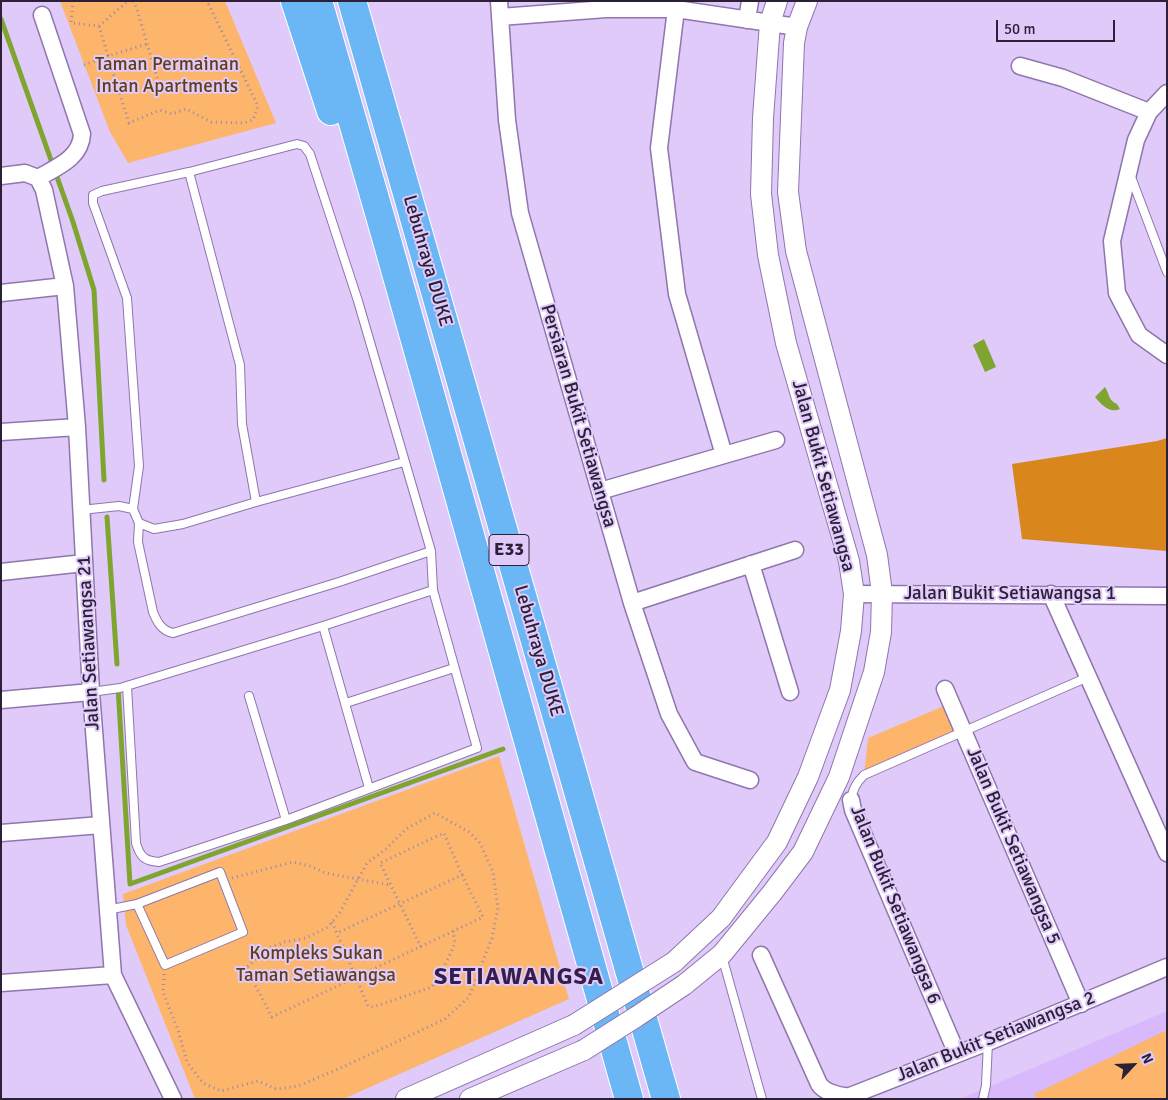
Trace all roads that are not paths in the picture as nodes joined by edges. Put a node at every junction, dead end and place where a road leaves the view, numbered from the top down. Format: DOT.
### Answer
graph roads {
  1 [pos="294,1"];
  2 [pos="318,1"];
  3 [pos="352,1"];
  4 [pos="366,1"];
  5 [pos="750,1"];
  6 [pos="777,1"];
  7 [pos="807,1"];
  8 [pos="607,5"];
  9 [pos="677,5"];
  10 [pos="500,9"];
  11 [pos="42,15"];
  12 [pos="747,20"];
  13 [pos="770,23"];
  14 [pos="797,27"];
  15 [pos="1020,66"];
  16 [pos="1167,93"];
  17 [pos="1149,112"];
  18 [pos="1128,171"];
  19 [pos="189,172"];
  20 [pos="43,175"];
  21 [pos="1,176"];
  22 [pos="412,210"];
  23 [pos="382,223"];
  24 [pos="1167,272"];
  25 [pos="65,286"];
  26 [pos="1,293"];
  27 [pos="1167,356"];
  28 [pos="77,427"];
  29 [pos="1,432"];
  30 [pos="776,440"];
  31 [pos="724,455"];
  32 [pos="404,462"];
  33 [pos="600,491"];
  34 [pos="256,502"];
  35 [pos="88,509"];
  36 [pos="133,509"];
  37 [pos="140,523"];
  38 [pos="795,550"];
  39 [pos="431,551"];
  40 [pos="84,563"];
  41 [pos="751,564"];
  42 [pos="1,572"];
  43 [pos="433,590"];
  44 [pos="882,593"];
  45 [pos="854,594"];
  46 [pos="1052,594"];
  47 [pos="1167,596"];
  48 [pos="632,603"];
  49 [pos="323,626"];
  50 [pos="454,668"];
  51 [pos="1088,677"];
  52 [pos="124,687"];
  53 [pos="945,689"];
  54 [pos="98,692"];
  55 [pos="790,692"];
  56 [pos="249,696"];
  57 [pos="1,700"];
  58 [pos="346,704"];
  59 [pos="964,732"];
  60 [pos="750,780"];
  61 [pos="370,788"];
  62 [pos="851,800"];
  63 [pos="286,820"];
  64 [pos="101,825"];
  65 [pos="1,833"];
  66 [pos="1167,853"];
  67 [pos="137,904"];
  68 [pos="107,910"];
  69 [pos="722,954"];
  70 [pos="761,955"];
  71 [pos="1167,967"];
  72 [pos="113,974"];
  73 [pos="1,983"];
  74 [pos="1081,1004"];
  75 [pos="988,1042"];
  76 [pos="957,1054"];
  77 [pos="172,1099"];
  78 [pos="406,1099"];
  79 [pos="470,1099"];
  80 [pos="629,1099"];
  81 [pos="666,1099"];
  82 [pos="762,1099"];
  83 [pos="983,1099"];
  1 -- 23 [label="highway"];
  2 -- 23 [label="highway, Lebuhraya DUKE / E33"];
  3 -- 22 [label="highway, Lebuhraya DUKE / E33"];
  4 -- 22 [label="highway"];
  5 -- 12 [label="street"];
  6 -- 13 [label="street, Jalan Bukit Setiawangsa"];
  7 -- 14 [label="street, Jalan Bukit Setiawangsa"];
  8 -- 9 [label="street"];
  8 -- 10 [label="street"];
  9 -- 12 [label="street"];
  9 -- 31 [label="street"];
  10 -- 33 [label="street, Persiaran Bukit Setiawangsa"];
  11 -- 20 [label="street"];
  12 -- 13 [label="street"];
  13 -- 14 [label="street"];
  13 -- 45 [label="street, Jalan Bukit Setiawangsa"];
  14 -- 44 [label="street, Jalan Bukit Setiawangsa"];
  15 -- 17 [label="street"];
  16 -- 17 [label="street"];
  17 -- 18 [label="street"];
  18 -- 24 [label="lane"];
  18 -- 27 [label="street"];
  19 -- 32 [label="lane"];
  19 -- 34 [label="lane"];
  19 -- 36 [label="lane"];
  20 -- 21 [label="street"];
  20 -- 25 [label="street, Jalan Setiawangsa 21"];
  22 -- 81 [label="highway, Lebuhraya DUKE / E33"];
  23 -- 80 [label="highway, Lebuhraya DUKE / E33"];
  25 -- 26 [label="street"];
  25 -- 28 [label="street, Jalan Setiawangsa 21"];
  28 -- 29 [label="street"];
  28 -- 35 [label="street, Jalan Setiawangsa 21"];
  30 -- 31 [label="street"];
  31 -- 33 [label="street"];
  32 -- 34 [label="lane"];
  32 -- 39 [label="lane"];
  33 -- 48 [label="street, Persiaran Bukit Setiawangsa"];
  34 -- 37 [label="lane"];
  35 -- 36 [label="lane"];
  35 -- 40 [label="street, Jalan Setiawangsa 21"];
  36 -- 37 [label="lane"];
  37 -- 39 [label="lane"];
  38 -- 41 [label="street"];
  39 -- 43 [label="lane"];
  40 -- 42 [label="street"];
  40 -- 54 [label="street, Jalan Setiawangsa 21"];
  41 -- 48 [label="street"];
  41 -- 55 [label="street"];
  43 -- 49 [label="lane"];
  43 -- 50 [label="lane"];
  44 -- 45 [label="street, Jalan Bukit Setiawangsa 1"];
  44 -- 46 [label="street, Jalan Bukit Setiawangsa 1"];
  44 -- 69 [label="street, Jalan Bukit Setiawangsa"];
  45 -- 78 [label="street, Jalan Bukit Setiawangsa, bridge"];
  46 -- 47 [label="street, Jalan Bukit Setiawangsa 1"];
  46 -- 51 [label="street"];
  48 -- 60 [label="street, Persiaran Bukit Setiawangsa"];
  49 -- 52 [label="lane"];
  49 -- 58 [label="lane"];
  50 -- 58 [label="lane"];
  50 -- 61 [label="lane"];
  51 -- 59 [label="lane, Jalan Bukit Setiawangsa 6"];
  51 -- 66 [label="street"];
  52 -- 54 [label="lane"];
  52 -- 63 [label="lane"];
  53 -- 59 [label="street, Jalan Bukit Setiawangsa 5"];
  54 -- 57 [label="street"];
  54 -- 64 [label="street, Jalan Setiawangsa 21"];
  56 -- 63 [label="lane"];
  58 -- 61 [label="lane"];
  59 -- 62 [label="lane, Jalan Bukit Setiawangsa 6"];
  59 -- 74 [label="street, Jalan Bukit Setiawangsa 5"];
  61 -- 63 [label="lane"];
  62 -- 76 [label="street, Jalan Bukit Setiawangsa 6"];
  64 -- 65 [label="street"];
  64 -- 68 [label="street, Jalan Setiawangsa 21"];
  67 -- 67 [label="lane"];
  67 -- 68 [label="lane"];
  68 -- 72 [label="street, Jalan Setiawangsa 21"];
  69 -- 79 [label="street, Jalan Bukit Setiawangsa, bridge"];
  69 -- 82 [label="lane"];
  70 -- 76 [label="street, Jalan Bukit Setiawangsa 2"];
  71 -- 74 [label="street, Jalan Bukit Setiawangsa 2"];
  72 -- 73 [label="street"];
  72 -- 77 [label="street, Jalan Setiawangsa 21"];
  74 -- 75 [label="street, Jalan Bukit Setiawangsa 2"];
  75 -- 76 [label="street, Jalan Bukit Setiawangsa 2"];
  75 -- 83 [label="lane"];
}
